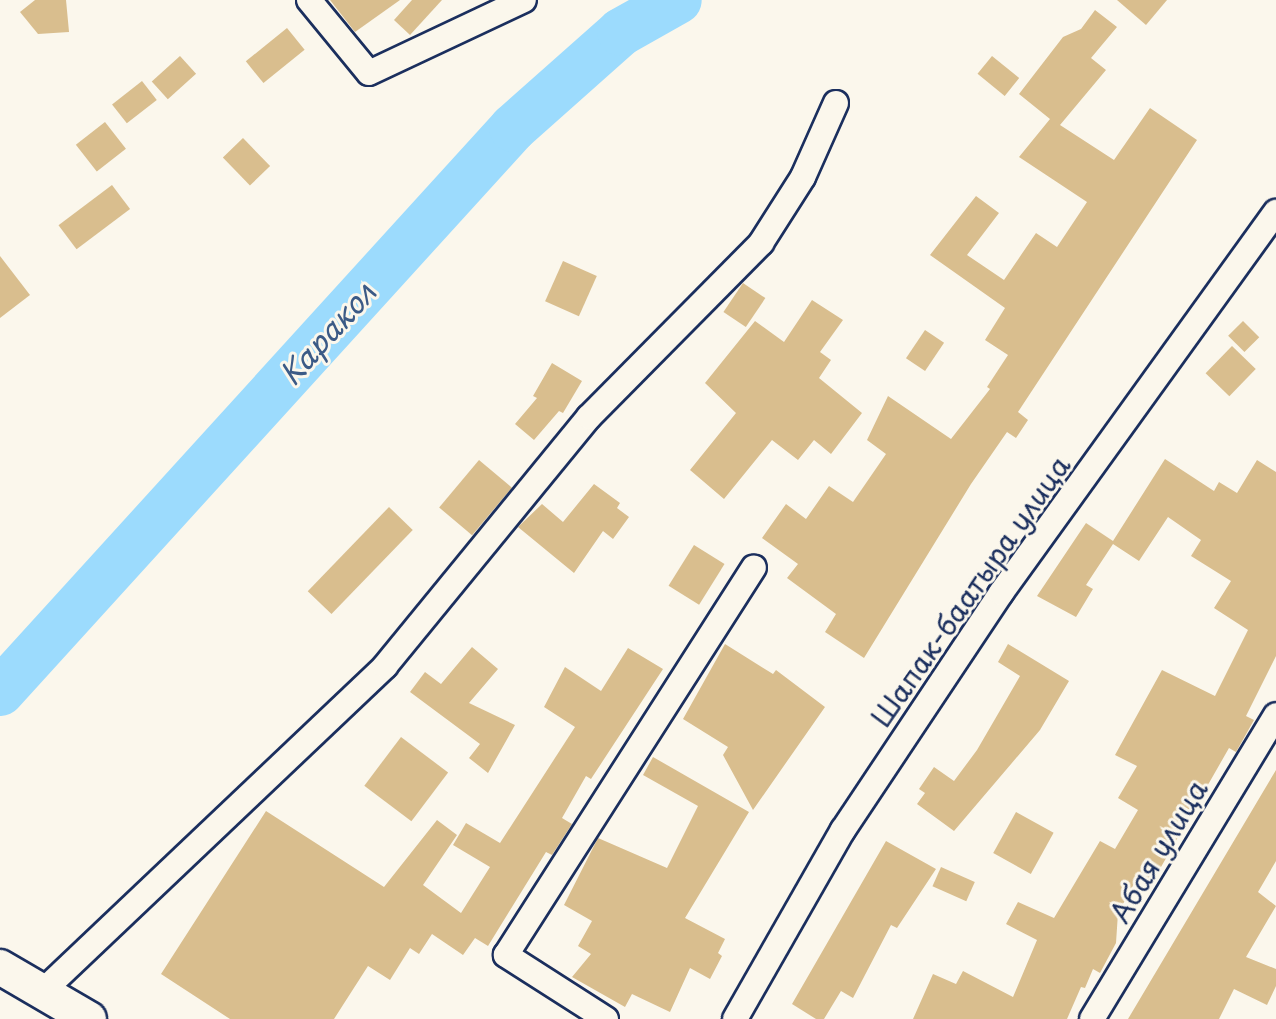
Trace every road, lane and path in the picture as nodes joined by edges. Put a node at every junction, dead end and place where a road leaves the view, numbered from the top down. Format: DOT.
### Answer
graph roads {
  1 [pos="309,0"];
  2 [pos="524,0"];
  3 [pos="836,103"];
  4 [pos="1276,212"];
  5 [pos="754,567"];
  6 [pos="1276,715"];
  7 [pos="0,967"];
  8 [pos="43,991"];
  9 [pos="89,1019"];
  10 [pos="606,1019"];
  11 [pos="735,1019"];
  12 [pos="1092,1019"];
  1 -- 2 [label="street"];
  3 -- 8 [label="street"];
  4 -- 11 [label="street, Шапак-баатыра улица"];
  5 -- 10 [label="street"];
  6 -- 12 [label="street, Абая улица"];
  7 -- 8 [label="main road"];
  8 -- 9 [label="main road"];
}
